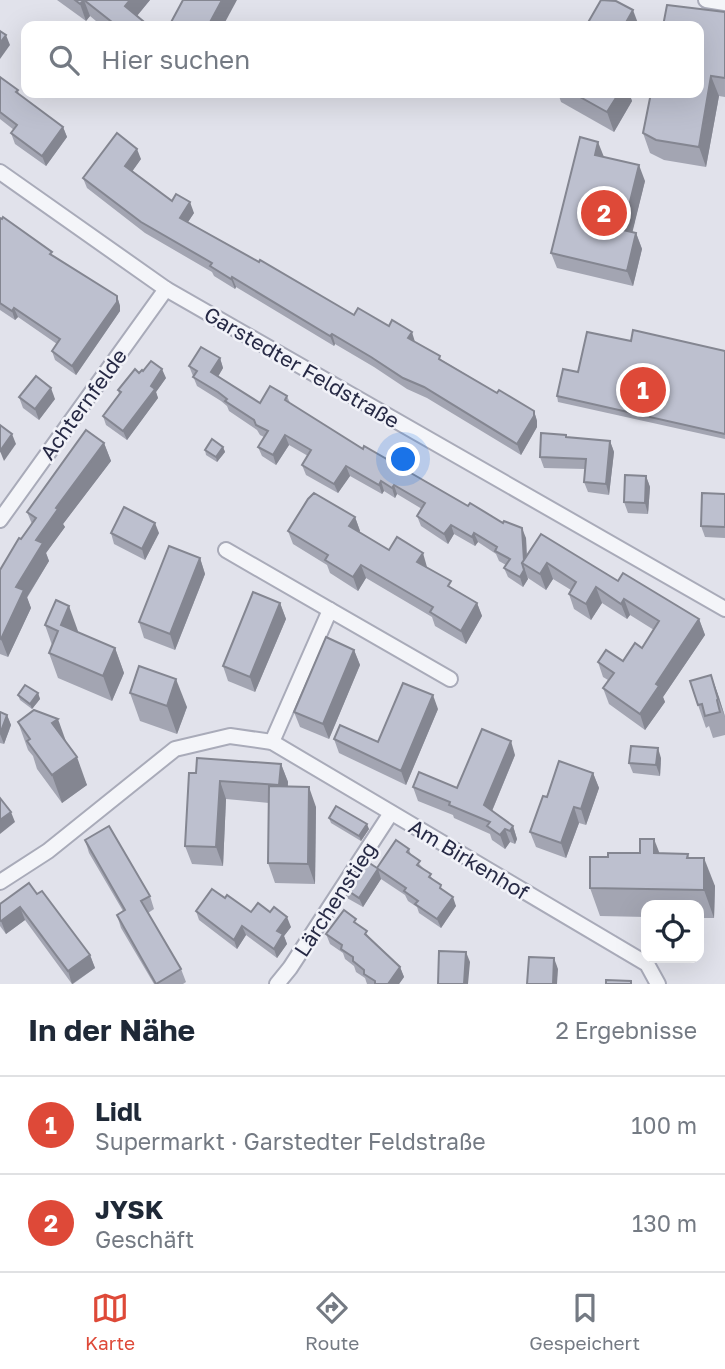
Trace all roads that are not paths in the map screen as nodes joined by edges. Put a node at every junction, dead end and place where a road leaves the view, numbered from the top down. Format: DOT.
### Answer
graph roads {
  1 [pos="706,0"];
  2 [pos="725,3"];
  3 [pos="0,172"];
  4 [pos="166,289"];
  5 [pos="0,520"];
  6 [pos="226,550"];
  7 [pos="725,608"];
  8 [pos="330,610"];
  9 [pos="450,680"];
  10 [pos="272,742"];
  11 [pos="391,813"];
  12 [pos="0,882"];
  13 [pos="277,984"];
  14 [pos="658,984"];
  1 -- 2 [label="street"];
  3 -- 4 [label="street, Garstedter Feldstraße"];
  4 -- 5 [label="street, Achternfelde"];
  4 -- 7 [label="street, Garstedter Feldstraße"];
  6 -- 8 [label="street"];
  8 -- 9 [label="street"];
  8 -- 10 [label="street"];
  10 -- 11 [label="street, Am Birkenhof"];
  10 -- 12 [label="street, Am Birkenhof"];
  11 -- 13 [label="street, Lärchenstieg"];
  11 -- 14 [label="street, Am Birkenhof"];
}
